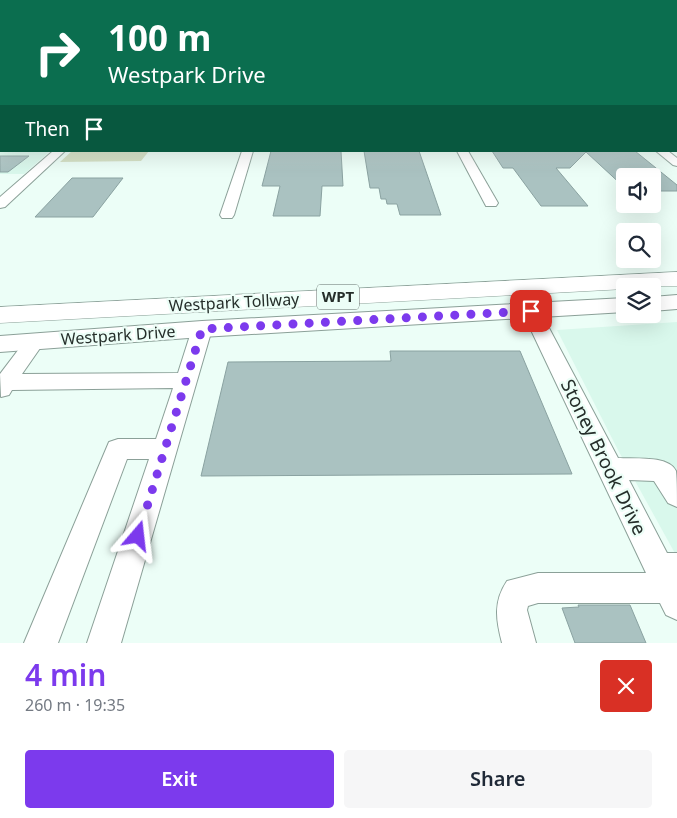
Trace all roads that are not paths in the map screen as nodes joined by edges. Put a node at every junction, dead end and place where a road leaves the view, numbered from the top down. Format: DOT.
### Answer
graph roads {
  1 [pos="59,152"];
  2 [pos="248,152"];
  3 [pos="463,152"];
  4 [pos="662,152"];
  5 [pos="677,163"];
  6 [pos="490,203"];
  7 [pos="0,204"];
  8 [pos="227,215"];
  9 [pos="677,267"];
  10 [pos="677,279"];
  11 [pos="0,302"];
  12 [pos="677,302"];
  13 [pos="661,303"];
  14 [pos="616,306"];
  15 [pos="531,311"];
  16 [pos="0,315"];
  17 [pos="202,329"];
  18 [pos="35,341"];
  19 [pos="0,344"];
  20 [pos="187,380"];
  21 [pos="3,386"];
  22 [pos="165,449"];
  23 [pos="610,469"];
  24 [pos="670,473"];
  25 [pos="677,495"];
  26 [pos="671,582"];
  27 [pos="41,643"];
  28 [pos="104,643"];
  29 [pos="519,643"];
  1 -- 7 [label="street"];
  2 -- 8 [label="street"];
  3 -- 6 [label="street"];
  4 -- 5 [label="street"];
  9 -- 11 [label="highway, Westpark Tollway / WPT"];
  10 -- 16 [label="highway, Westpark Tollway / WPT"];
  12 -- 13 [label="main road"];
  14 -- 15 [label="main road, Westpark Drive"];
  15 -- 17 [label="main road, Westpark Drive"];
  15 -- 23 [label="street, Stoney Brook Drive"];
  17 -- 18 [label="main road, Westpark Drive"];
  17 -- 20 [label="street"];
  18 -- 19 [label="main road, Westpark Drive"];
  18 -- 21 [label="street"];
  20 -- 21 [label="street"];
  20 -- 22 [label="street"];
  22 -- 27 [label="street"];
  22 -- 28 [label="street"];
  23 -- 24 [label="street"];
  23 -- 26 [label="street, Stoney Brook Drive"];
  24 -- 25 [label="street"];
  26 -- 29 [label="street"];
}
